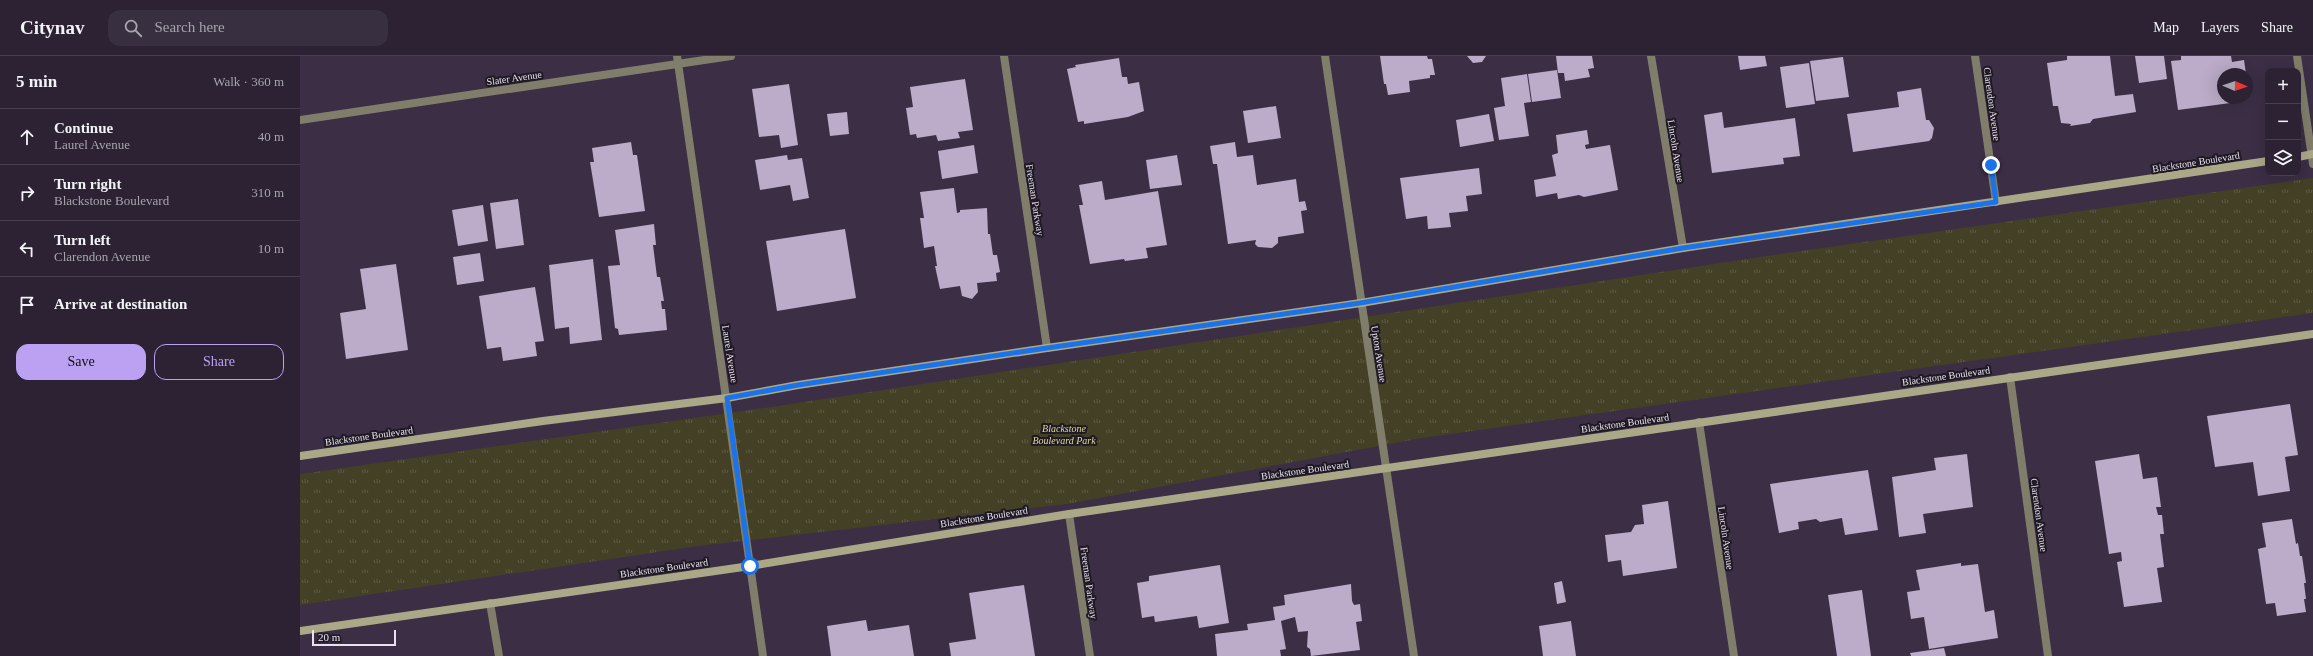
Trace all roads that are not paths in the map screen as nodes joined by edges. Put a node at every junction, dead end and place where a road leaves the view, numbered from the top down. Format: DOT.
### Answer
graph roads {
  1 [pos="731,56"];
  2 [pos="1004,56"];
  3 [pos="1325,56"];
  4 [pos="1650,56"];
  5 [pos="1975,56"];
  6 [pos="2297,56"];
  7 [pos="678,60"];
  8 [pos="300,120"];
  9 [pos="2312,154"];
  10 [pos="2301,156"];
  11 [pos="2265,161"];
  12 [pos="2313,164"];
  13 [pos="1996,202"];
  14 [pos="1683,248"];
  15 [pos="1360,303"];
  16 [pos="2313,334"];
  17 [pos="1047,348"];
  18 [pos="2010,377"];
  19 [pos="727,398"];
  20 [pos="1699,422"];
  21 [pos="300,456"];
  22 [pos="1387,468"];
  23 [pos="1069,514"];
  24 [pos="750,566"];
  25 [pos="490,603"];
  26 [pos="300,631"];
  27 [pos="498,656"];
  28 [pos="763,656"];
  29 [pos="1090,656"];
  30 [pos="1414,656"];
  31 [pos="1734,656"];
  32 [pos="2048,656"];
  1 -- 7 [label="street, Slater Avenue"];
  2 -- 17 [label="street, Freeman Parkway"];
  3 -- 15 [label="street, Upton Avenue"];
  4 -- 14 [label="street, Lincoln Avenue"];
  5 -- 13 [label="street, Clarendon Avenue"];
  6 -- 9 [label="street"];
  7 -- 8 [label="street, Slater Avenue"];
  7 -- 19 [label="street, Laurel Avenue"];
  9 -- 10 [label="main road"];
  9 -- 12 [label="street"];
  11 -- 13 [label="main road, Blackstone Boulevard"];
  13 -- 14 [label="main road, Blackstone Boulevard"];
  14 -- 15 [label="main road, Blackstone Boulevard"];
  15 -- 17 [label="main road, Blackstone Boulevard"];
  15 -- 22 [label="street, Upton Avenue"];
  16 -- 18 [label="main road, Blackstone Boulevard"];
  17 -- 19 [label="main road, Blackstone Boulevard"];
  18 -- 20 [label="main road, Blackstone Boulevard"];
  18 -- 32 [label="street, Clarendon Avenue"];
  19 -- 21 [label="main road, Blackstone Boulevard"];
  19 -- 24 [label="street, Laurel Avenue"];
  20 -- 22 [label="main road, Blackstone Boulevard"];
  20 -- 31 [label="street, Lincoln Avenue"];
  22 -- 23 [label="main road, Blackstone Boulevard"];
  22 -- 30 [label="street, Upton Avenue"];
  23 -- 24 [label="main road, Blackstone Boulevard"];
  23 -- 29 [label="street, Freeman Parkway"];
  24 -- 25 [label="main road, Blackstone Boulevard"];
  24 -- 28 [label="street, Laurel Avenue"];
  25 -- 26 [label="main road, Blackstone Boulevard"];
  25 -- 27 [label="street"];
}
